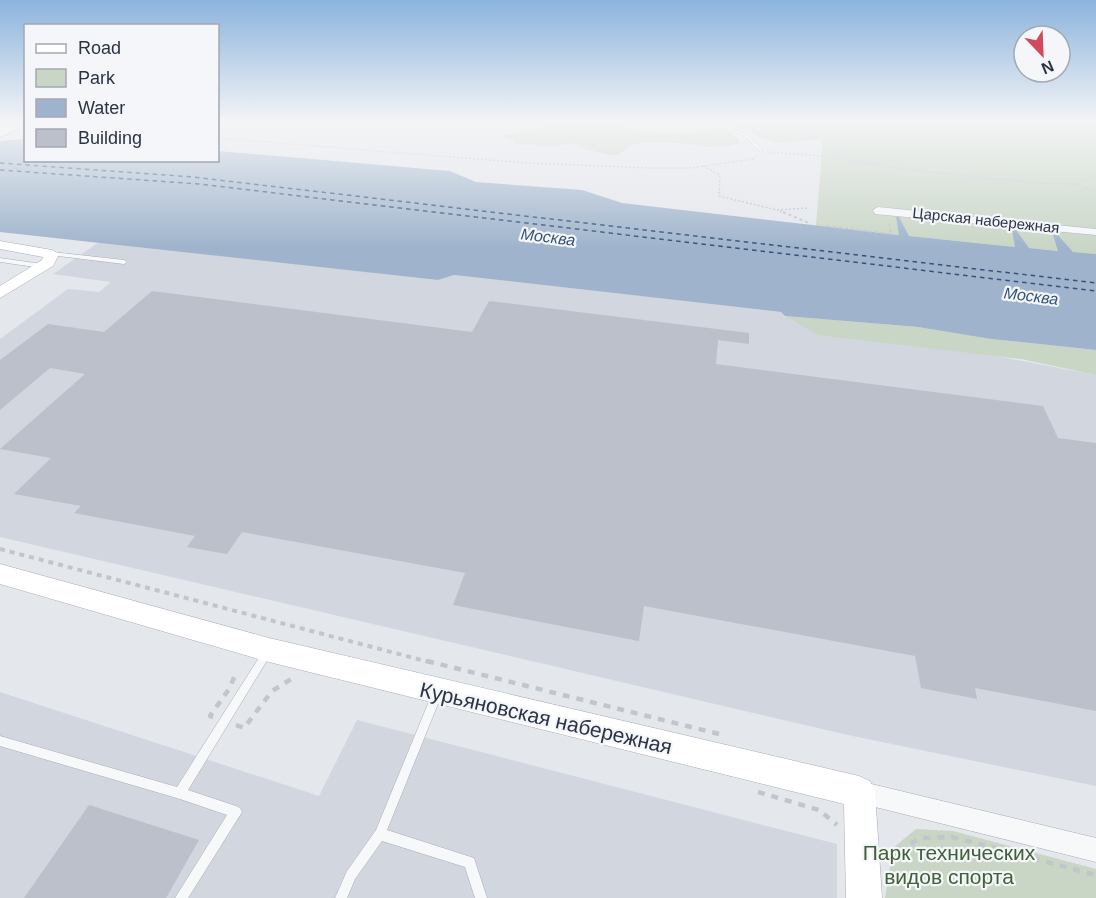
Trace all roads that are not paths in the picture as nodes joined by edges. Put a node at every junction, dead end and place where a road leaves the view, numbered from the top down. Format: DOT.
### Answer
graph roads {
  1 [pos="883,213"];
  2 [pos="1096,232"];
  3 [pos="0,245"];
  4 [pos="0,260"];
  5 [pos="48,260"];
  6 [pos="124,262"];
  7 [pos="0,293"];
  8 [pos="0,574"];
  9 [pos="269,650"];
  10 [pos="437,692"];
  11 [pos="0,741"];
  12 [pos="859,792"];
  13 [pos="180,793"];
  14 [pos="380,834"];
  15 [pos="1096,850"];
  16 [pos="182,898"];
  17 [pos="341,898"];
  18 [pos="481,898"];
  19 [pos="864,898"];
  1 -- 2 [label="street, Царская набережная"];
  3 -- 5 [label="street"];
  4 -- 5 [label="lane"];
  5 -- 6 [label="lane"];
  5 -- 7 [label="street"];
  8 -- 9 [label="street, Курьяновская набережная"];
  9 -- 10 [label="street, Курьяновская набережная"];
  9 -- 13 [label="lane"];
  10 -- 12 [label="street, Курьяновская набережная"];
  10 -- 14 [label="lane"];
  11 -- 13 [label="lane"];
  12 -- 15 [label="street, Курьяновская набережная"];
  12 -- 19 [label="street"];
  13 -- 16 [label="lane"];
  14 -- 17 [label="lane"];
  14 -- 18 [label="lane"];
}
